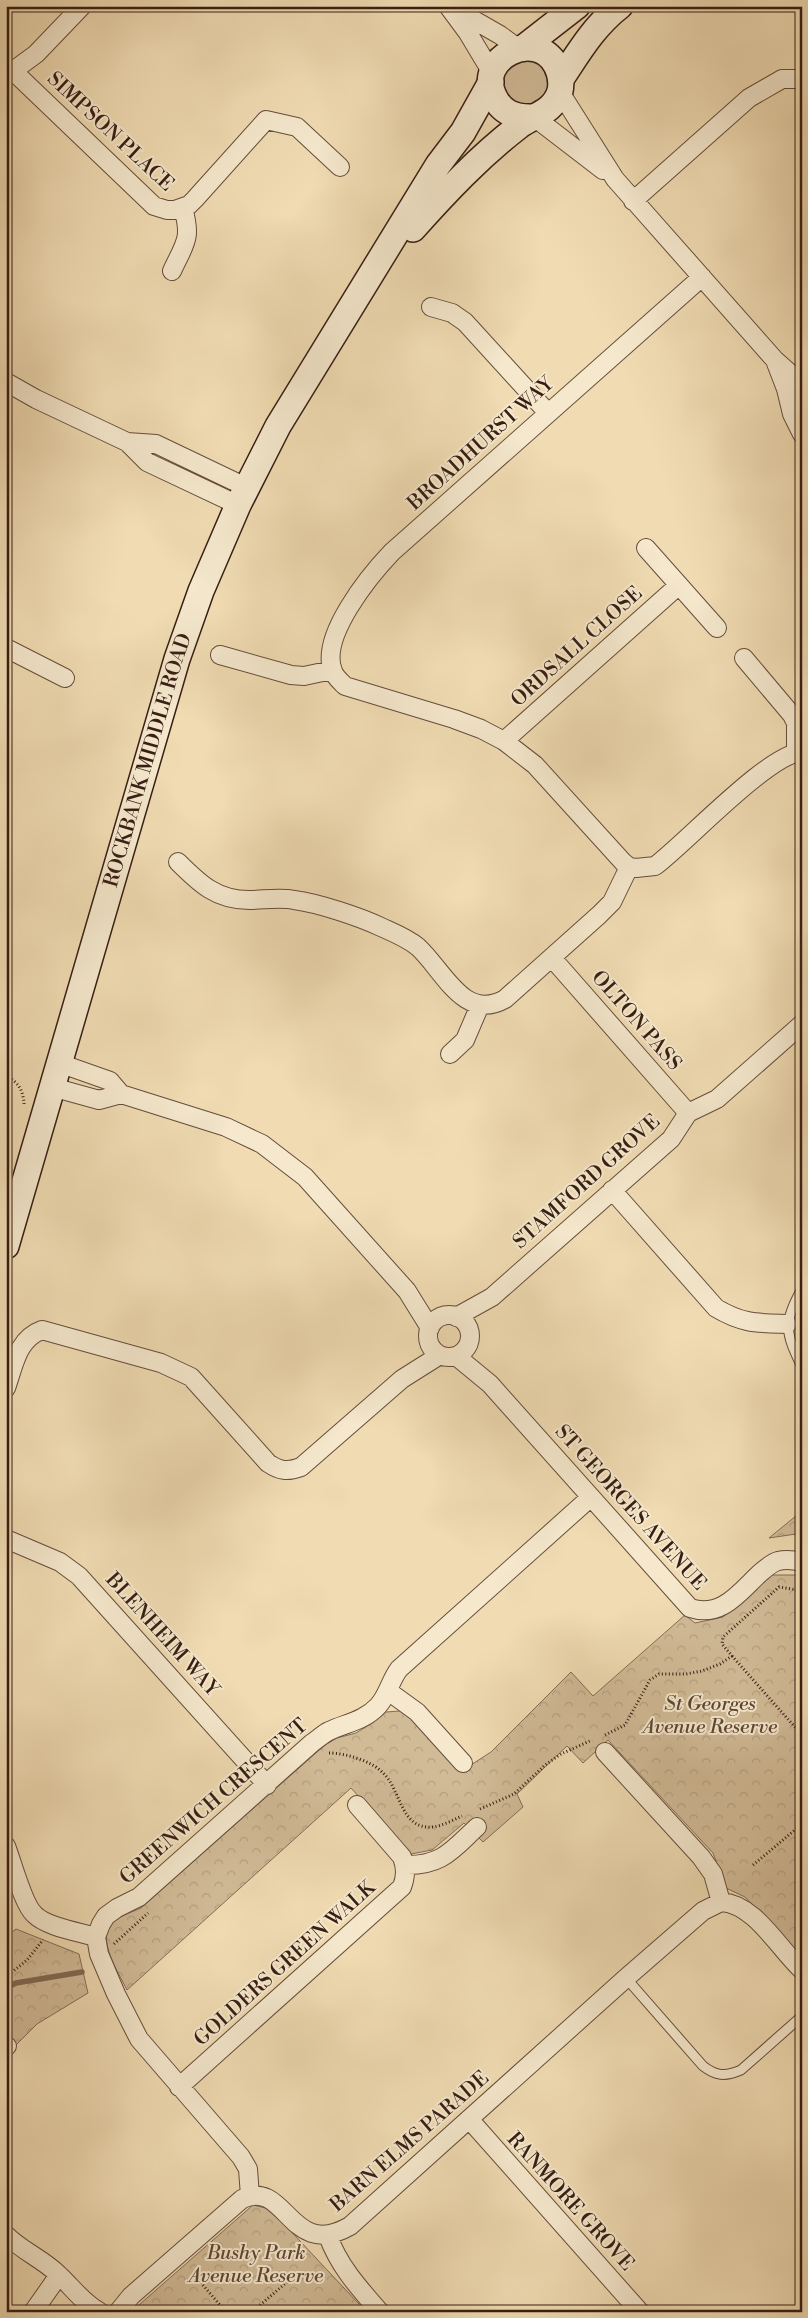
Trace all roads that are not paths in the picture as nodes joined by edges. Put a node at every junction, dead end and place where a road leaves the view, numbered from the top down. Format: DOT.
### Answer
graph roads {
  1 [pos="82,6"];
  2 [pos="449,6"];
  3 [pos="577,6"];
  4 [pos="620,6"];
  5 [pos="521,48"];
  6 [pos="801,72"];
  7 [pos="10,74"];
  8 [pos="492,77"];
  9 [pos="560,85"];
  10 [pos="532,117"];
  11 [pos="340,166"];
  12 [pos="615,179"];
  13 [pos="633,201"];
  14 [pos="182,208"];
  15 [pos="172,271"];
  16 [pos="702,277"];
  17 [pos="356,300"];
  18 [pos="431,307"];
  19 [pos="775,360"];
  20 [pos="6,382"];
  21 [pos="802,384"];
  22 [pos="548,413"];
  23 [pos="802,434"];
  24 [pos="242,496"];
  25 [pos="646,548"];
  26 [pos="679,585"];
  27 [pos="717,628"];
  28 [pos="6,648"];
  29 [pos="220,656"];
  30 [pos="744,658"];
  31 [pos="332,670"];
  32 [pos="65,678"];
  33 [pos="504,740"];
  34 [pos="799,752"];
  35 [pos="178,862"];
  36 [pos="629,867"];
  37 [pos="552,958"];
  38 [pos="480,1005"];
  39 [pos="802,1024"];
  40 [pos="450,1054"];
  41 [pos="59,1063"];
  42 [pos="52,1087"];
  43 [pos="121,1094"];
  44 [pos="688,1113"];
  45 [pos="612,1190"];
  46 [pos="6,1246"];
  47 [pos="802,1289"];
  48 [pos="787,1324"];
  49 [pos="449,1336"];
  50 [pos="802,1367"];
  51 [pos="6,1388"];
  52 [pos="591,1497"];
  53 [pos="6,1539"];
  54 [pos="801,1569"];
  55 [pos="388,1691"];
  56 [pos="605,1752"];
  57 [pos="463,1763"];
  58 [pos="267,1785"];
  59 [pos="357,1805"];
  60 [pos="474,1817"];
  61 [pos="6,1846"];
  62 [pos="406,1865"];
  63 [pos="721,1902"];
  64 [pos="96,1936"];
  65 [pos="802,1970"];
  66 [pos="626,1978"];
  67 [pos="802,2016"];
  68 [pos="179,2087"];
  69 [pos="469,2119"];
  70 [pos="250,2196"];
  71 [pos="6,2234"];
  72 [pos="328,2236"];
  73 [pos="59,2275"];
  74 [pos="33,2312"];
  75 [pos="100,2312"];
  76 [pos="118,2312"];
  77 [pos="380,2312"];
  78 [pos="640,2312"];
  1 -- 7 [label="street"];
  2 -- 5 [label="street"];
  2 -- 8 [label="street"];
  3 -- 5 [label="street"];
  4 -- 9 [label="street"];
  5 -- 8 [label="street"];
  5 -- 9 [label="street"];
  6 -- 13 [label="street"];
  7 -- 14 [label="street, SIMPSON PLACE"];
  8 -- 10 [label="street"];
  8 -- 17 [label="street, ROCKBANK MIDDLE ROAD"];
  9 -- 10 [label="street"];
  9 -- 12 [label="street"];
  10 -- 12 [label="street"];
  10 -- 17 [label="street, ROCKBANK MIDDLE ROAD"];
  11 -- 14 [label="street, SIMPSON PLACE"];
  12 -- 13 [label="street"];
  13 -- 16 [label="street"];
  14 -- 15 [label="street, SIMPSON PLACE"];
  16 -- 19 [label="street"];
  16 -- 22 [label="street, BROADHURST WAY"];
  17 -- 24 [label="street, ROCKBANK MIDDLE ROAD"];
  18 -- 22 [label="street"];
  19 -- 21 [label="street"];
  19 -- 23 [label="street"];
  20 -- 24 [label="street"];
  22 -- 31 [label="street, BROADHURST WAY"];
  24 -- 41 [label="street, ROCKBANK MIDDLE ROAD"];
  25 -- 26 [label="street"];
  26 -- 27 [label="street"];
  26 -- 33 [label="street, ORDSALL CLOSE"];
  28 -- 32 [label="street"];
  29 -- 31 [label="street"];
  30 -- 34 [label="street"];
  31 -- 33 [label="street"];
  33 -- 36 [label="street"];
  34 -- 36 [label="street"];
  35 -- 38 [label="street"];
  36 -- 37 [label="street"];
  37 -- 38 [label="street"];
  37 -- 44 [label="street, OLTON PASS"];
  38 -- 40 [label="street"];
  39 -- 44 [label="street, STAMFORD GROVE"];
  41 -- 42 [label="street, ROCKBANK MIDDLE ROAD"];
  41 -- 43 [label="street, ST GEORGES AVENUE"];
  42 -- 43 [label="street, ST GEORGES AVENUE"];
  42 -- 46 [label="street, ROCKBANK MIDDLE ROAD"];
  43 -- 49 [label="street, ST GEORGES AVENUE"];
  44 -- 45 [label="street, STAMFORD GROVE"];
  45 -- 48 [label="street"];
  45 -- 49 [label="street, STAMFORD GROVE"];
  47 -- 48 [label="lane"];
  48 -- 50 [label="lane"];
  49 -- 51 [label="street"];
  49 -- 52 [label="street, ST GEORGES AVENUE"];
  52 -- 54 [label="street, ST GEORGES AVENUE"];
  52 -- 55 [label="street, GREENWICH CRESCENT"];
  53 -- 58 [label="street, BLENHEIM WAY"];
  55 -- 57 [label="street"];
  55 -- 58 [label="street, GREENWICH CRESCENT"];
  56 -- 63 [label="street"];
  58 -- 64 [label="street, GREENWICH CRESCENT"];
  59 -- 62 [label="street"];
  60 -- 62 [label="street"];
  61 -- 64 [label="street"];
  62 -- 68 [label="street, GOLDERS GREEN WALK"];
  63 -- 65 [label="street"];
  63 -- 66 [label="street, BARN ELMS PARADE"];
  64 -- 68 [label="street"];
  66 -- 67 [label="lane"];
  66 -- 69 [label="street, BARN ELMS PARADE"];
  68 -- 70 [label="street"];
  69 -- 72 [label="street, BARN ELMS PARADE"];
  69 -- 78 [label="street, RANMORE GROVE"];
  70 -- 72 [label="street, BARN ELMS PARADE"];
  70 -- 76 [label="street"];
  71 -- 73 [label="street"];
  72 -- 77 [label="street"];
  73 -- 74 [label="street"];
  73 -- 75 [label="street"];
}
